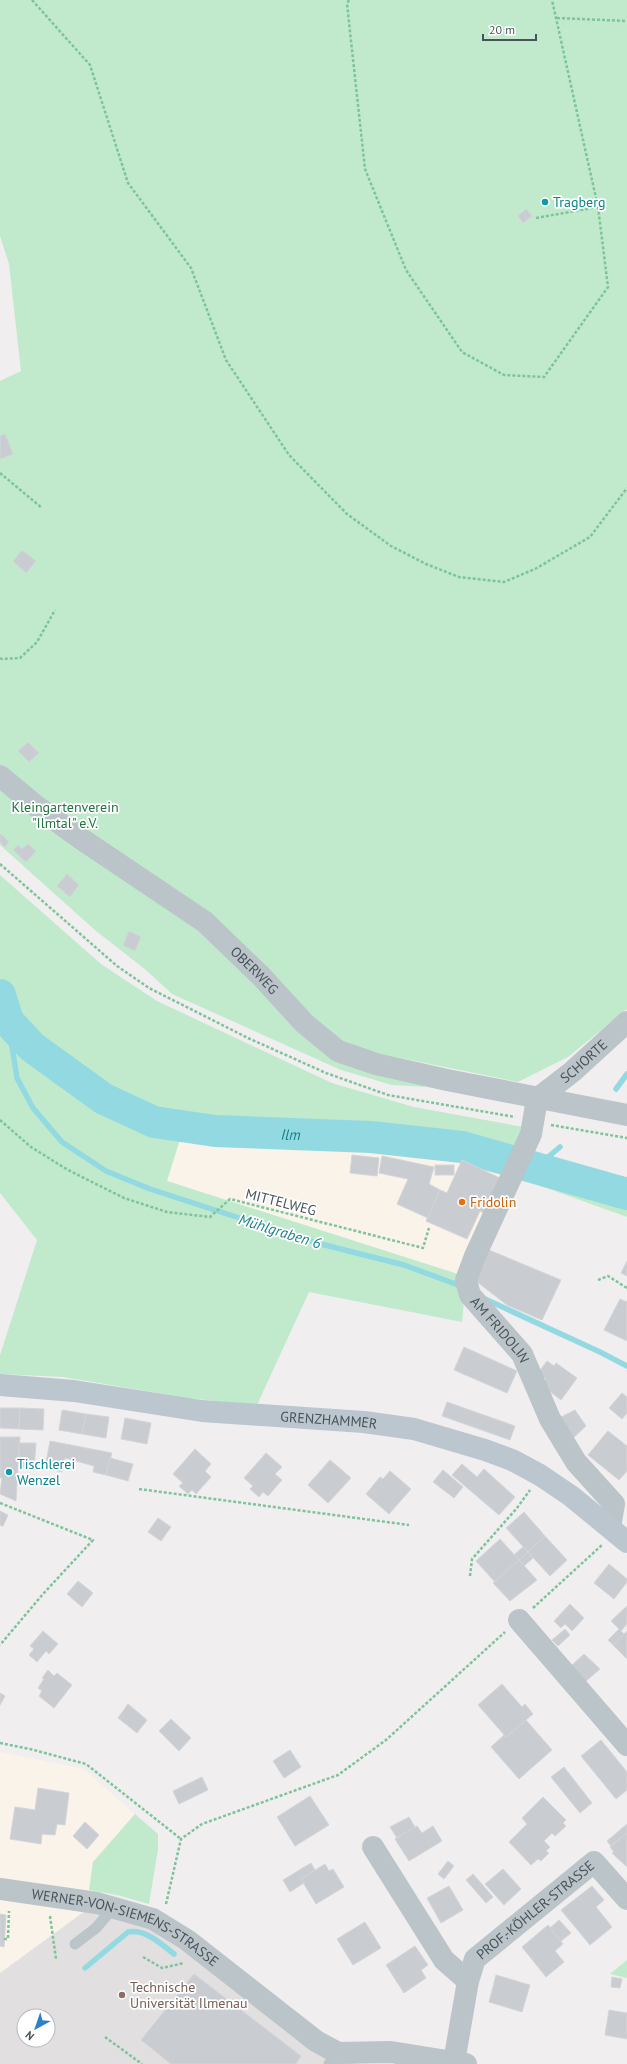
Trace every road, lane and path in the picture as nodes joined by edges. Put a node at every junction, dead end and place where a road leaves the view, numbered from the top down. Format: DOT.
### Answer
graph roads {
  1 [pos="32,0"];
  2 [pos="349,0"];
  3 [pos="552,0"];
  4 [pos="557,18"];
  5 [pos="627,21"];
  6 [pos="598,207"];
  7 [pos="536,218"];
  8 [pos="0,473"];
  9 [pos="627,488"];
  10 [pos="42,508"];
  11 [pos="55,610"];
  12 [pos="0,658"];
  13 [pos="0,776"];
  14 [pos="0,864"];
  15 [pos="627,1022"];
  16 [pos="538,1098"];
  17 [pos="627,1115"];
  18 [pos="0,1120"];
  19 [pos="532,1128"];
  20 [pos="627,1138"];
  21 [pos="429,1228"];
  22 [pos="598,1280"];
  23 [pos="627,1288"];
  24 [pos="0,1385"];
  25 [pos="540,1475"];
  26 [pos="139,1489"];
  27 [pos="0,1503"];
  28 [pos="409,1525"];
  29 [pos="610,1527"];
  30 [pos="627,1542"];
  31 [pos="470,1576"];
  32 [pos="520,1620"];
  33 [pos="0,1645"];
  34 [pos="0,1743"];
  35 [pos="627,1745"];
  36 [pos="181,1839"];
  37 [pos="374,1847"];
  38 [pos="0,1889"];
  39 [pos="627,1898"];
  40 [pos="114,1907"];
  41 [pos="49,1911"];
  42 [pos="8,1917"];
  43 [pos="162,1924"];
  44 [pos="4,1938"];
  45 [pos="75,1944"];
  46 [pos="208,1956"];
  47 [pos="143,1957"];
  48 [pos="56,1959"];
  49 [pos="468,1980"];
  50 [pos="105,2037"];
  51 [pos="334,2058"];
  52 [pos="460,2063"];
  53 [pos="142,2064"];
  1 -- 9 [label="path"];
  2 -- 6 [label="path"];
  3 -- 4 [label="path"];
  4 -- 5 [label="path"];
  4 -- 6 [label="path"];
  6 -- 7 [label="path"];
  8 -- 10 [label="path"];
  11 -- 12 [label="path"];
  13 -- 16 [label="street, OBERWEG"];
  14 -- 19 [label="path"];
  15 -- 16 [label="street, SCHORTE"];
  16 -- 17 [label="street, OBERWEG"];
  16 -- 19 [label="street, AM FRIDOLIN"];
  18 -- 21 [label="path, MITTELWEG"];
  19 -- 20 [label="path"];
  19 -- 29 [label="street, AM FRIDOLIN"];
  22 -- 23 [label="path"];
  24 -- 25 [label="main road, GRENZHAMMER"];
  25 -- 29 [label="main road, GRENZHAMMER"];
  25 -- 31 [label="path"];
  26 -- 28 [label="path"];
  27 -- 33 [label="path"];
  29 -- 30 [label="main road, GRENZHAMMER"];
  29 -- 32 [label="path"];
  32 -- 35 [label="street"];
  32 -- 36 [label="path"];
  34 -- 36 [label="path"];
  36 -- 43 [label="path"];
  37 -- 49 [label="street"];
  38 -- 40 [label="street, WERNER-VON-SIEMENS-STRASSE"];
  39 -- 49 [label="street, PROF.-KÖHLER-STRASSE"];
  40 -- 43 [label="street, WERNER-VON-SIEMENS-STRASSE"];
  40 -- 45 [label="lane"];
  41 -- 48 [label="path"];
  42 -- 44 [label="path"];
  43 -- 46 [label="street, WERNER-VON-SIEMENS-STRASSE"];
  46 -- 47 [label="path"];
  46 -- 51 [label="street, WERNER-VON-SIEMENS-STRASSE"];
  49 -- 52 [label="street, PROF.-KÖHLER-STRASSE"];
  50 -- 53 [label="path"];
  51 -- 52 [label="street"];
}
